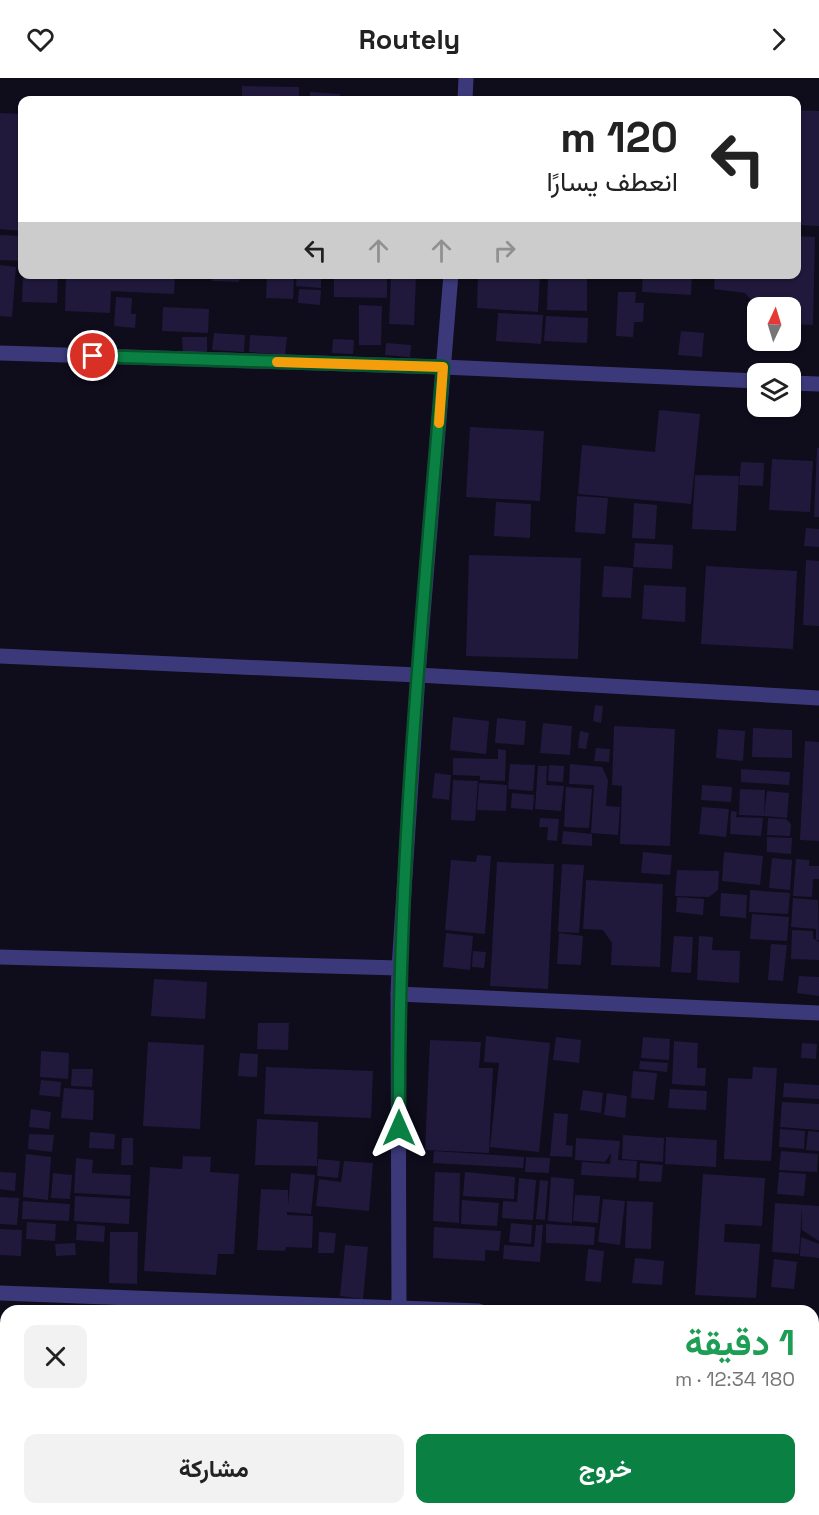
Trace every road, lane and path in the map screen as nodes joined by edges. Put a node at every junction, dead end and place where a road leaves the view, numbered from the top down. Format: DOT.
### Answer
graph roads {
  1 [pos="466,78"];
  2 [pos="465,96"];
  3 [pos="451,279"];
  4 [pos="0,353"];
  5 [pos="443,367"];
  6 [pos="747,381"];
  7 [pos="801,383"];
  8 [pos="819,384"];
  9 [pos="0,656"];
  10 [pos="418,675"];
  11 [pos="819,698"];
  12 [pos="0,957"];
  13 [pos="399,968"];
  14 [pos="398,994"];
  15 [pos="819,1013"];
  16 [pos="0,1293"];
  17 [pos="299,1305"];
  18 [pos="399,1305"];
  1 -- 2 [label="street"];
  3 -- 5 [label="street"];
  4 -- 5 [label="street"];
  5 -- 6 [label="street"];
  5 -- 10 [label="street"];
  7 -- 8 [label="street"];
  9 -- 10 [label="street"];
  10 -- 11 [label="street"];
  10 -- 13 [label="street"];
  12 -- 13 [label="street"];
  13 -- 14 [label="street"];
  14 -- 15 [label="street"];
  14 -- 18 [label="street"];
  16 -- 17 [label="street"];
}
